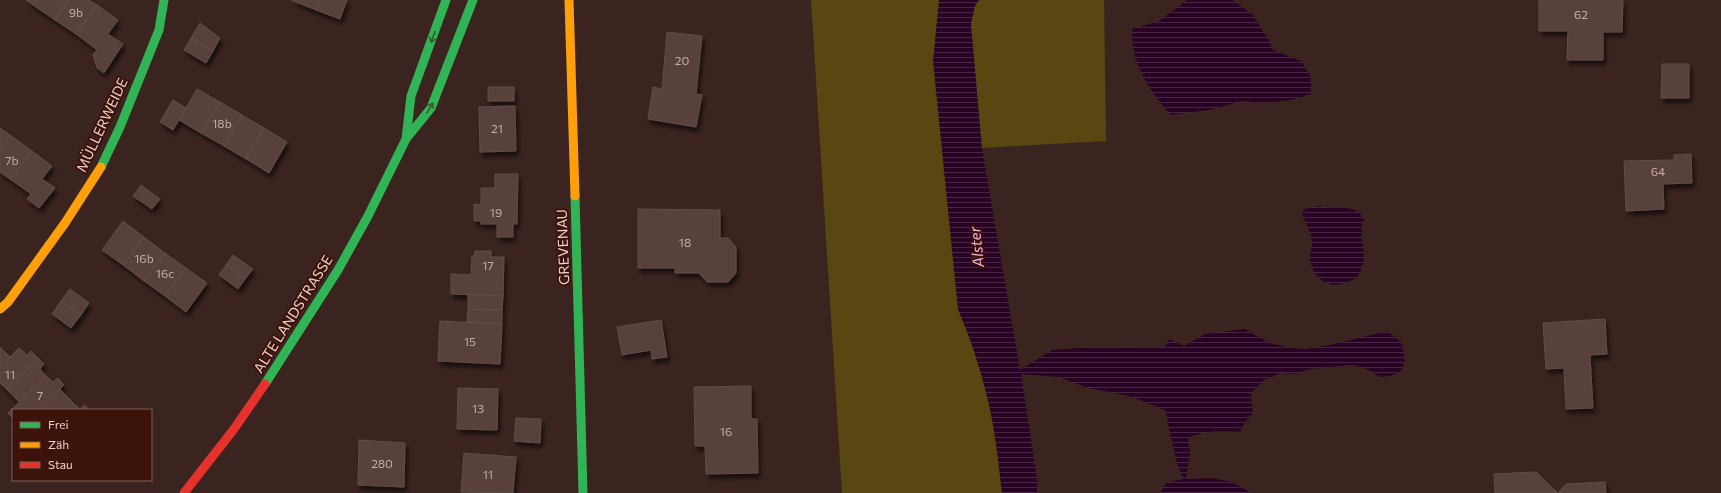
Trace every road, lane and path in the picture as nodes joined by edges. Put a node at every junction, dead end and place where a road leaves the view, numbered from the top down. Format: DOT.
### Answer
graph roads {
  1 [pos="164,0"];
  2 [pos="446,0"];
  3 [pos="473,0"];
  4 [pos="569,0"];
  5 [pos="406,139"];
  6 [pos="0,309"];
  7 [pos="184,493"];
  8 [pos="583,493"];
  1 -- 6 [label="street, MÜLLERWEIDE"];
  2 -- 5 [label="street, ALTE LANDSTRASSE, one-way"];
  5 -- 3 [label="street, ALTE LANDSTRASSE, one-way"];
  4 -- 8 [label="street, GREVENAU"];
  5 -- 7 [label="street, ALTE LANDSTRASSE"];
}
